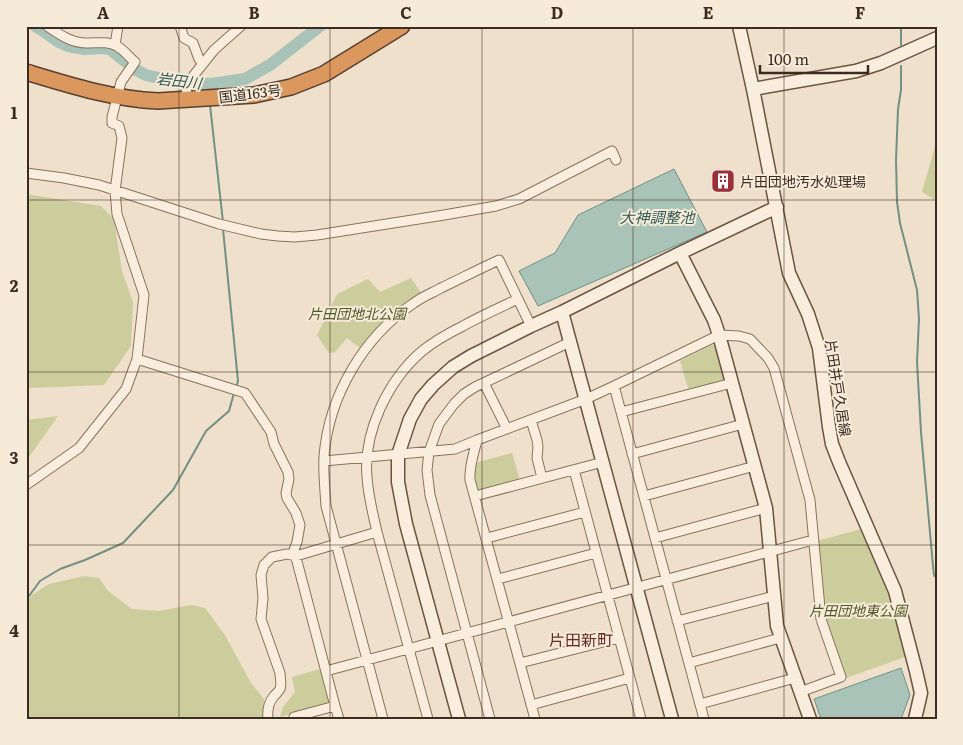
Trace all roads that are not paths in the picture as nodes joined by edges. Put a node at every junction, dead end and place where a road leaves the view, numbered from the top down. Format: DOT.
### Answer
graph roads {
  1 [pos="47,26"];
  2 [pos="118,26"];
  3 [pos="180,26"];
  4 [pos="241,26"];
  5 [pos="402,26"];
  6 [pos="739,26"];
  7 [pos="937,38"];
  8 [pos="115,45"];
  9 [pos="203,64"];
  10 [pos="26,72"];
  11 [pos="753,89"];
  12 [pos="186,94"];
  13 [pos="118,97"];
  14 [pos="616,160"];
  15 [pos="26,173"];
  16 [pos="115,191"];
  17 [pos="777,207"];
  18 [pos="680,253"];
  19 [pos="518,299"];
  20 [pos="562,312"];
  21 [pos="531,326"];
  22 [pos="719,335"];
  23 [pos="570,342"];
  24 [pos="137,359"];
  25 [pos="484,382"];
  26 [pos="732,382"];
  27 [pos="614,386"];
  28 [pos="586,399"];
  29 [pos="621,412"];
  30 [pos="531,420"];
  31 [pos="743,424"];
  32 [pos="507,429"];
  33 [pos="477,440"];
  34 [pos="429,452"];
  35 [pos="632,454"];
  36 [pos="398,455"];
  37 [pos="367,458"];
  38 [pos="324,461"];
  39 [pos="603,462"];
  40 [pos="754,466"];
  41 [pos="574,470"];
  42 [pos="542,478"];
  43 [pos="26,485"];
  44 [pos="475,496"];
  45 [pos="644,496"];
  46 [pos="766,508"];
  47 [pos="585,512"];
  48 [pos="378,532"];
  49 [pos="486,538"];
  50 [pos="655,538"];
  51 [pos="813,540"];
  52 [pos="336,544"];
  53 [pos="770,552"];
  54 [pos="596,553"];
  55 [pos="296,556"];
  56 [pos="498,579"];
  57 [pos="666,579"];
  58 [pos="636,587"];
  59 [pos="608,595"];
  60 [pos="774,596"];
  61 [pos="677,621"];
  62 [pos="509,622"];
  63 [pos="468,633"];
  64 [pos="619,638"];
  65 [pos="780,638"];
  66 [pos="438,641"];
  67 [pos="409,648"];
  68 [pos="367,660"];
  69 [pos="520,663"];
  70 [pos="689,663"];
  71 [pos="326,671"];
  72 [pos="630,678"];
  73 [pos="795,678"];
  74 [pos="800,692"];
  75 [pos="700,704"];
  76 [pos="532,705"];
  77 [pos="336,706"];
  78 [pos="268,719"];
  79 [pos="294,719"];
  80 [pos="339,719"];
  81 [pos="383,719"];
  82 [pos="428,719"];
  83 [pos="459,719"];
  84 [pos="490,719"];
  85 [pos="535,719"];
  86 [pos="641,719"];
  87 [pos="672,719"];
  88 [pos="704,719"];
  89 [pos="810,719"];
  90 [pos="915,719"];
  1 -- 8 [label="street"];
  2 -- 8 [label="street"];
  3 -- 9 [label="street"];
  4 -- 9 [label="street"];
  5 -- 12 [label="highway, 国道163号"];
  6 -- 11 [label="street, 片田井戸久居線"];
  7 -- 11 [label="street"];
  8 -- 13 [label="street"];
  9 -- 12 [label="street"];
  10 -- 13 [label="highway, 国道163号"];
  11 -- 17 [label="street, 片田井戸久居線"];
  12 -- 13 [label="highway, 国道163号"];
  13 -- 16 [label="street"];
  14 -- 16 [label="street"];
  15 -- 16 [label="street"];
  16 -- 24 [label="street"];
  17 -- 18 [label="street"];
  17 -- 90 [label="street, 片田井戸久居線"];
  18 -- 20 [label="street"];
  18 -- 22 [label="street"];
  19 -- 21 [label="street"];
  19 -- 37 [label="street"];
  19 -- 38 [label="street"];
  20 -- 21 [label="street"];
  20 -- 23 [label="street"];
  21 -- 36 [label="street"];
  22 -- 26 [label="street"];
  22 -- 27 [label="street"];
  22 -- 51 [label="street"];
  23 -- 25 [label="street"];
  23 -- 28 [label="street"];
  24 -- 43 [label="street"];
  24 -- 55 [label="street"];
  25 -- 32 [label="street"];
  25 -- 34 [label="street"];
  26 -- 29 [label="street"];
  26 -- 31 [label="street"];
  27 -- 28 [label="street"];
  27 -- 29 [label="street"];
  28 -- 30 [label="street"];
  28 -- 39 [label="street"];
  29 -- 35 [label="street"];
  30 -- 32 [label="street"];
  30 -- 42 [label="street"];
  31 -- 35 [label="street"];
  31 -- 40 [label="street"];
  32 -- 33 [label="street"];
  33 -- 34 [label="street"];
  33 -- 44 [label="street"];
  34 -- 36 [label="street"];
  34 -- 63 [label="street"];
  35 -- 45 [label="street"];
  36 -- 37 [label="street"];
  36 -- 66 [label="street"];
  37 -- 38 [label="street"];
  37 -- 48 [label="street"];
  38 -- 52 [label="street"];
  39 -- 41 [label="street"];
  39 -- 58 [label="street"];
  40 -- 45 [label="street"];
  40 -- 46 [label="street"];
  41 -- 42 [label="street"];
  41 -- 47 [label="street"];
  42 -- 44 [label="street"];
  44 -- 49 [label="street"];
  45 -- 50 [label="street"];
  46 -- 50 [label="street"];
  46 -- 53 [label="street"];
  47 -- 49 [label="street"];
  47 -- 54 [label="street"];
  48 -- 52 [label="street"];
  48 -- 67 [label="street"];
  49 -- 56 [label="street"];
  50 -- 57 [label="street"];
  51 -- 53 [label="street"];
  51 -- 74 [label="street"];
  52 -- 55 [label="street"];
  52 -- 68 [label="street"];
  53 -- 57 [label="street"];
  53 -- 60 [label="street"];
  54 -- 56 [label="street"];
  54 -- 59 [label="street"];
  55 -- 71 [label="street"];
  55 -- 78 [label="street"];
  56 -- 62 [label="street"];
  57 -- 58 [label="street"];
  57 -- 61 [label="street"];
  58 -- 59 [label="street"];
  58 -- 87 [label="street"];
  59 -- 62 [label="street"];
  59 -- 64 [label="street"];
  60 -- 61 [label="street"];
  60 -- 65 [label="street"];
  61 -- 70 [label="street"];
  62 -- 63 [label="street"];
  62 -- 69 [label="street"];
  63 -- 66 [label="street"];
  63 -- 84 [label="street"];
  64 -- 69 [label="street"];
  64 -- 72 [label="street"];
  65 -- 70 [label="street"];
  65 -- 73 [label="street"];
  66 -- 67 [label="street"];
  66 -- 83 [label="street"];
  67 -- 68 [label="street"];
  67 -- 82 [label="street"];
  68 -- 71 [label="street"];
  68 -- 81 [label="street"];
  69 -- 76 [label="street"];
  70 -- 75 [label="street"];
  71 -- 77 [label="street"];
  72 -- 76 [label="street"];
  72 -- 86 [label="street"];
  73 -- 74 [label="street"];
  73 -- 75 [label="street"];
  74 -- 89 [label="street"];
  75 -- 88 [label="street"];
  76 -- 85 [label="street"];
  77 -- 79 [label="street"];
  77 -- 80 [label="street"];
}
